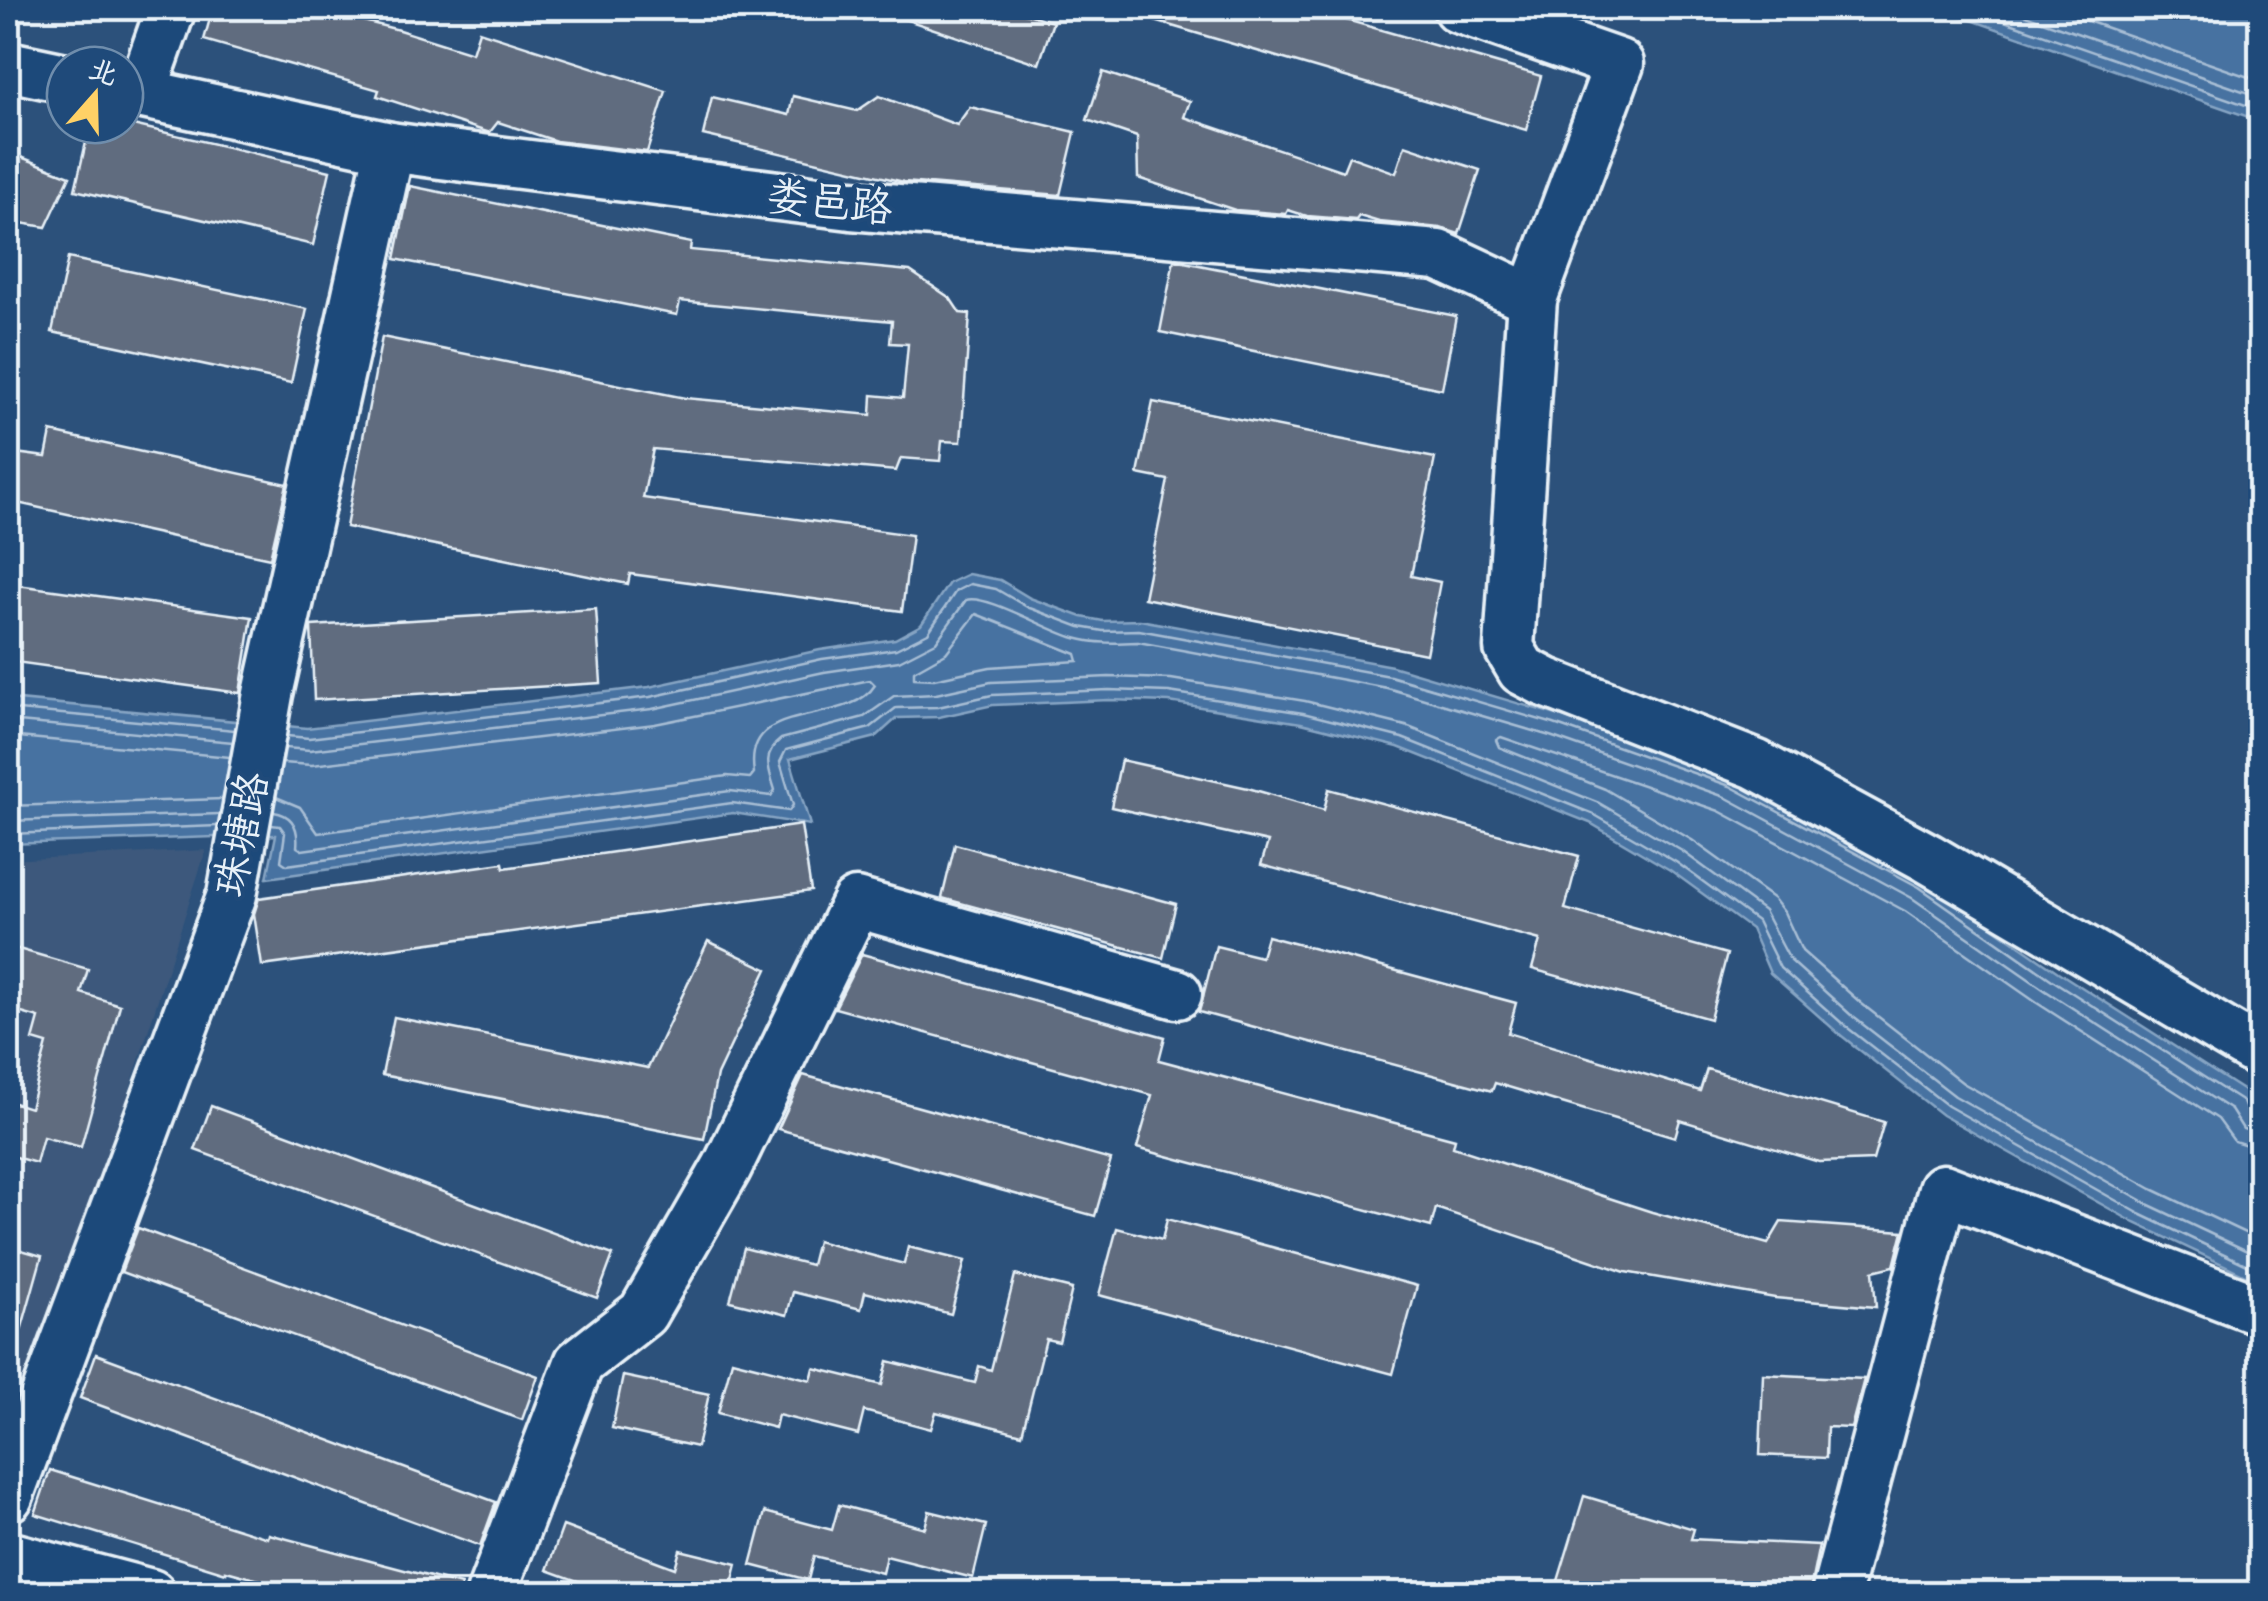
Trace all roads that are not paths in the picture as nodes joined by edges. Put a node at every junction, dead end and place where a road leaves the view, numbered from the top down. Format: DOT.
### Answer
graph roads {
  1 [pos="170,8"];
  2 [pos="1458,8"];
  3 [pos="145,65"];
  4 [pos="8,66"];
  5 [pos="45,74"];
  6 [pos="145,95"];
  7 [pos="390,147"];
  8 [pos="1532,299"];
  9 [pos="1176,994"];
  10 [pos="2260,1053"];
  11 [pos="2260,1310"];
  12 [pos="8,1497"];
  13 [pos="8,1556"];
  14 [pos="151,1594"];
  15 [pos="491,1594"];
  16 [pos="1836,1594"];
  1 -- 3 [label="street"];
  2 -- 8 [label="street"];
  4 -- 5 [label="street"];
  6 -- 7 [label="street, 娄邑路"];
  7 -- 8 [label="street, 娄邑路"];
  7 -- 12 [label="street, 珠塘路"];
  8 -- 10 [label="street"];
  9 -- 15 [label="street"];
  11 -- 16 [label="street"];
  13 -- 14 [label="street"];
}
